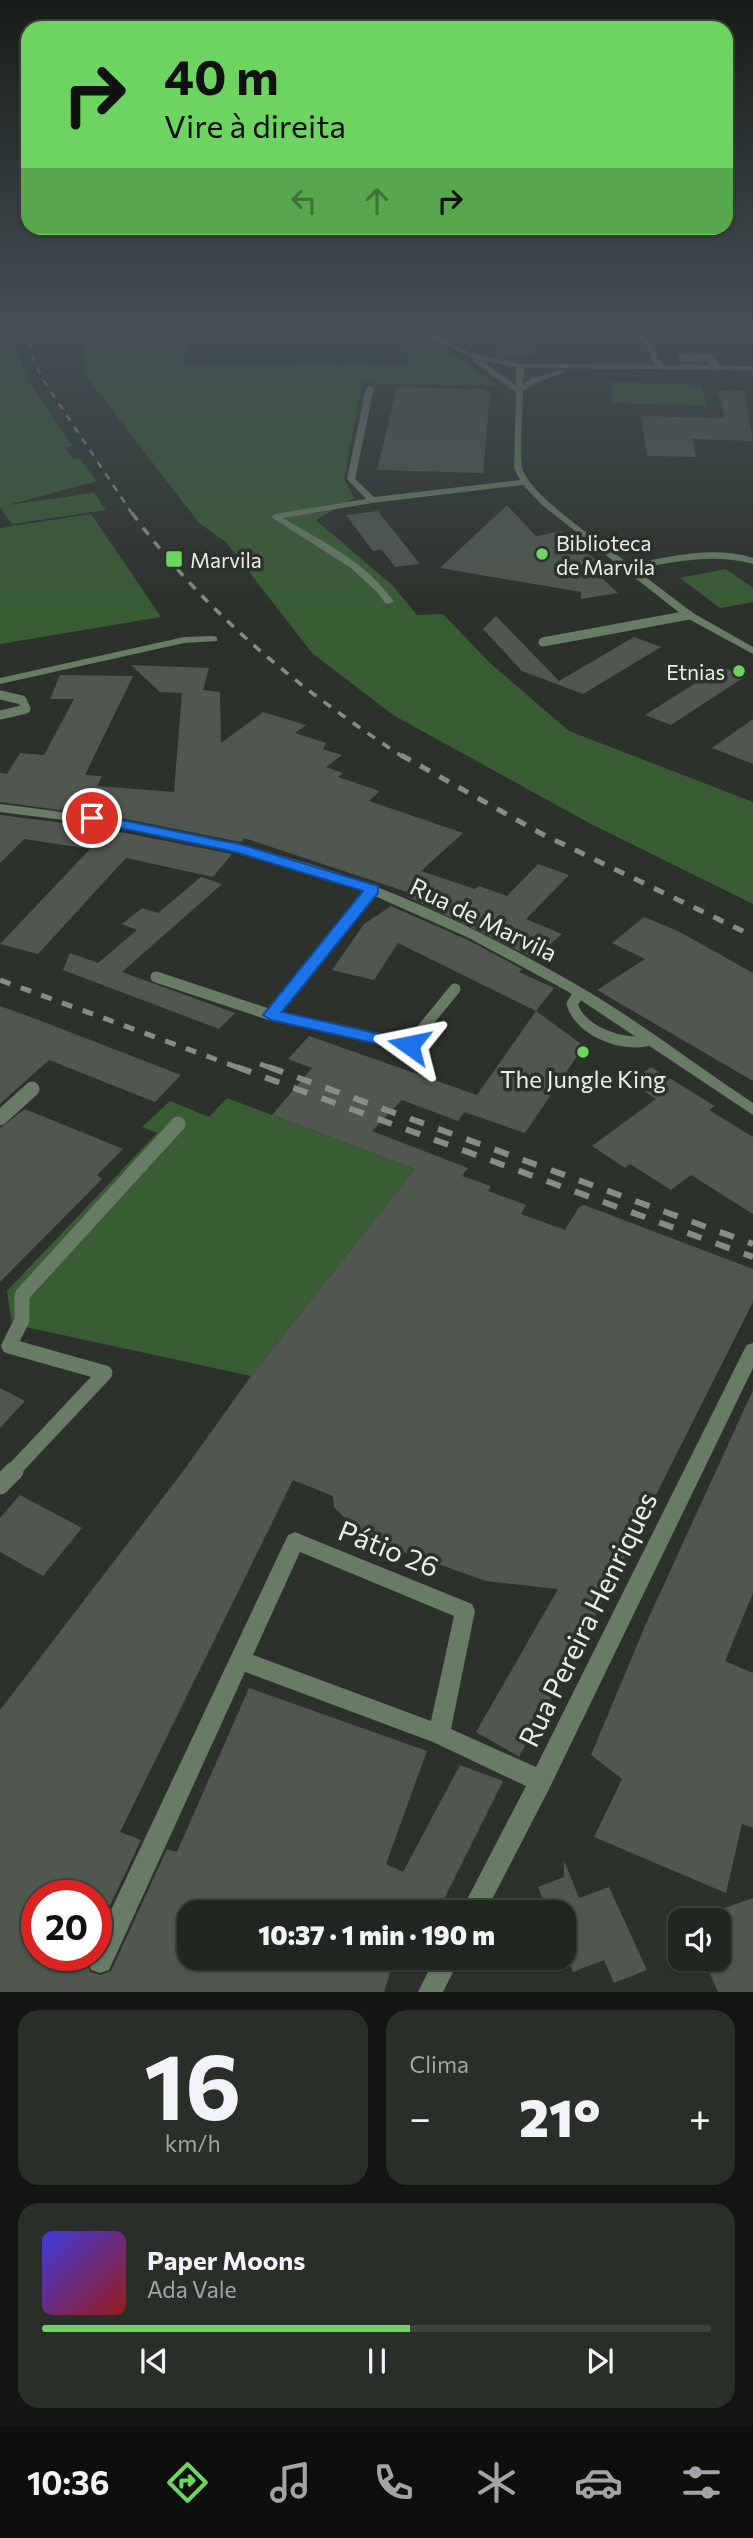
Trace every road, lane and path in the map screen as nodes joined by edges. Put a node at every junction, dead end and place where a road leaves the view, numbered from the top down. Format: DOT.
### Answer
graph roads {
  1 [pos="363,420"];
  2 [pos="518,420"];
  3 [pos="525,482"];
  4 [pos="372,500"];
  5 [pos="750,548"];
  6 [pos="727,554"];
  7 [pos="753,561"];
  8 [pos="629,566"];
  9 [pos="389,602"];
  10 [pos="689,615"];
  11 [pos="213,639"];
  12 [pos="543,642"];
  13 [pos="753,651"];
  14 [pos="0,681"];
  15 [pos="0,695"];
  16 [pos="0,715"];
  17 [pos="0,807"];
  18 [pos="372,890"];
  19 [pos="156,977"];
  20 [pos="455,989"];
  21 [pos="271,1015"];
  22 [pos="32,1089"];
  23 [pos="753,1110"];
  24 [pos="0,1118"];
  25 [pos="178,1125"];
  26 [pos="753,1350"];
  27 [pos="0,1485"];
  28 [pos="239,1660"];
  29 [pos="439,1734"];
  30 [pos="541,1781"];
  31 [pos="479,1900"];
  32 [pos="112,1935"];
  33 [pos="442,1970"];
  34 [pos="430,1992"];
  1 -- 4 [label="street"];
  2 -- 3 [label="street"];
  3 -- 4 [label="street"];
  3 -- 8 [label="street"];
  4 -- 9 [label="street"];
  5 -- 6 [label="street"];
  6 -- 7 [label="street"];
  6 -- 8 [label="street"];
  8 -- 10 [label="street"];
  10 -- 12 [label="lane"];
  10 -- 13 [label="street"];
  11 -- 14 [label="street"];
  15 -- 16 [label="lane"];
  17 -- 18 [label="street, Rua de Marvila"];
  18 -- 21 [label="lane"];
  18 -- 23 [label="street, Rua de Marvila"];
  19 -- 21 [label="lane"];
  20 -- 21 [label="lane"];
  22 -- 24 [label="lane"];
  25 -- 27 [label="lane"];
  26 -- 30 [label="street, Rua Pereira Henriques"];
  28 -- 29 [label="street"];
  28 -- 29 [label="street, Pátio 26"];
  28 -- 32 [label="street, Pátio 26"];
  29 -- 30 [label="street"];
  30 -- 31 [label="street, Rua Pereira Henriques"];
  33 -- 34 [label="street"];
}
